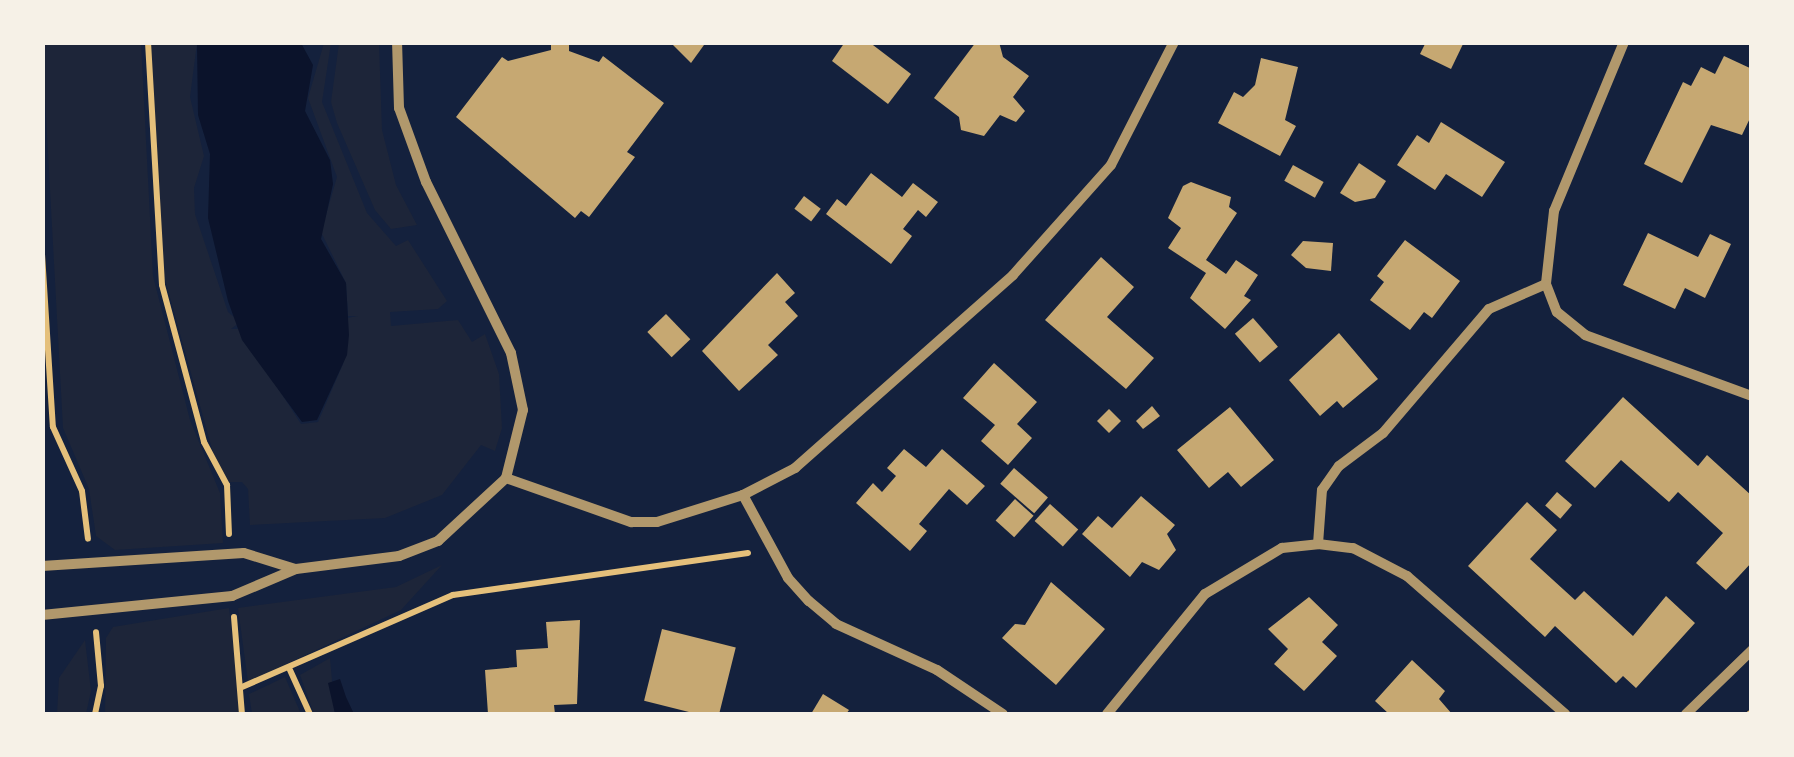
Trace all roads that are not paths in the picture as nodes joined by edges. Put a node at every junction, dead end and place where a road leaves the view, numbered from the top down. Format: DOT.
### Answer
graph roads {
  1 [pos="397,42"];
  2 [pos="1174,42"];
  3 [pos="1624,42"];
  4 [pos="1546,284"];
  5 [pos="1752,396"];
  6 [pos="506,478"];
  7 [pos="743,495"];
  8 [pos="1318,544"];
  9 [pos="42,566"];
  10 [pos="296,569"];
  11 [pos="42,615"];
  12 [pos="1752,650"];
  13 [pos="1003,714"];
  14 [pos="1107,714"];
  15 [pos="1565,714"];
  16 [pos="1686,714"];
  1 -- 6 [label="street"];
  2 -- 7 [label="street"];
  3 -- 4 [label="street"];
  4 -- 5 [label="street"];
  4 -- 8 [label="street"];
  6 -- 7 [label="street"];
  6 -- 10 [label="street"];
  7 -- 13 [label="street"];
  8 -- 14 [label="street"];
  8 -- 15 [label="street"];
  9 -- 10 [label="street"];
  10 -- 11 [label="street"];
  12 -- 16 [label="street"];
}
